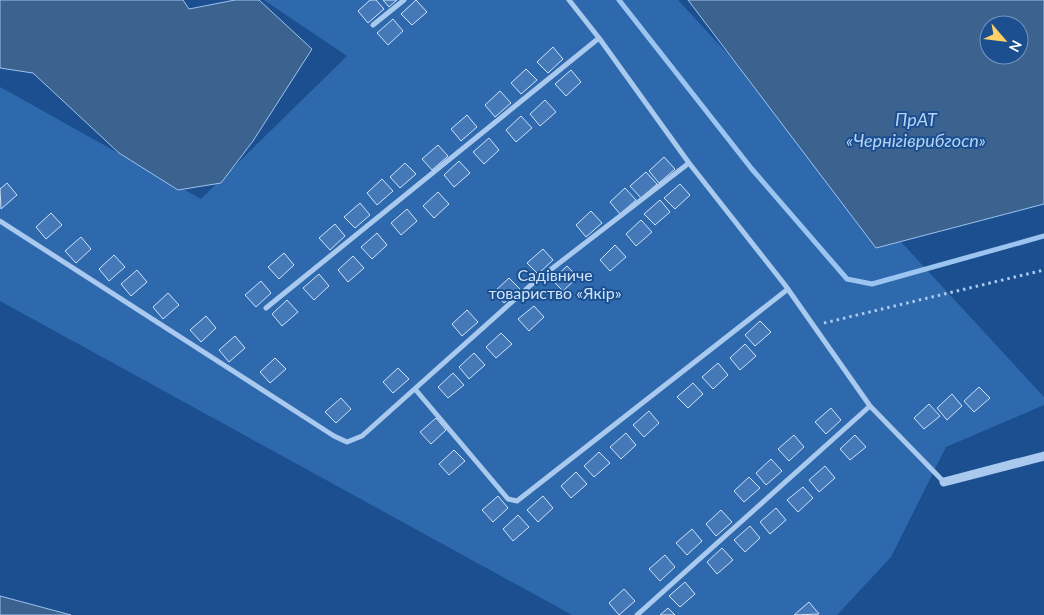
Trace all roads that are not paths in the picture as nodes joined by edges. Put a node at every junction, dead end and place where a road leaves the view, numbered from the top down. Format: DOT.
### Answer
graph roads {
  1 [pos="404,0"];
  2 [pos="569,0"];
  3 [pos="373,25"];
  4 [pos="599,38"];
  5 [pos="689,163"];
  6 [pos="0,221"];
  7 [pos="788,289"];
  8 [pos="266,308"];
  9 [pos="415,389"];
  10 [pos="870,406"];
  11 [pos="1044,456"];
  12 [pos="944,482"];
  13 [pos="637,615"];
  1 -- 3 [label="street"];
  2 -- 4 [label="street"];
  4 -- 5 [label="street"];
  4 -- 8 [label="street"];
  5 -- 7 [label="street"];
  5 -- 9 [label="street"];
  6 -- 9 [label="street"];
  7 -- 9 [label="street"];
  7 -- 10 [label="street"];
  10 -- 12 [label="street"];
  10 -- 13 [label="street"];
  11 -- 12 [label="street"];
}
